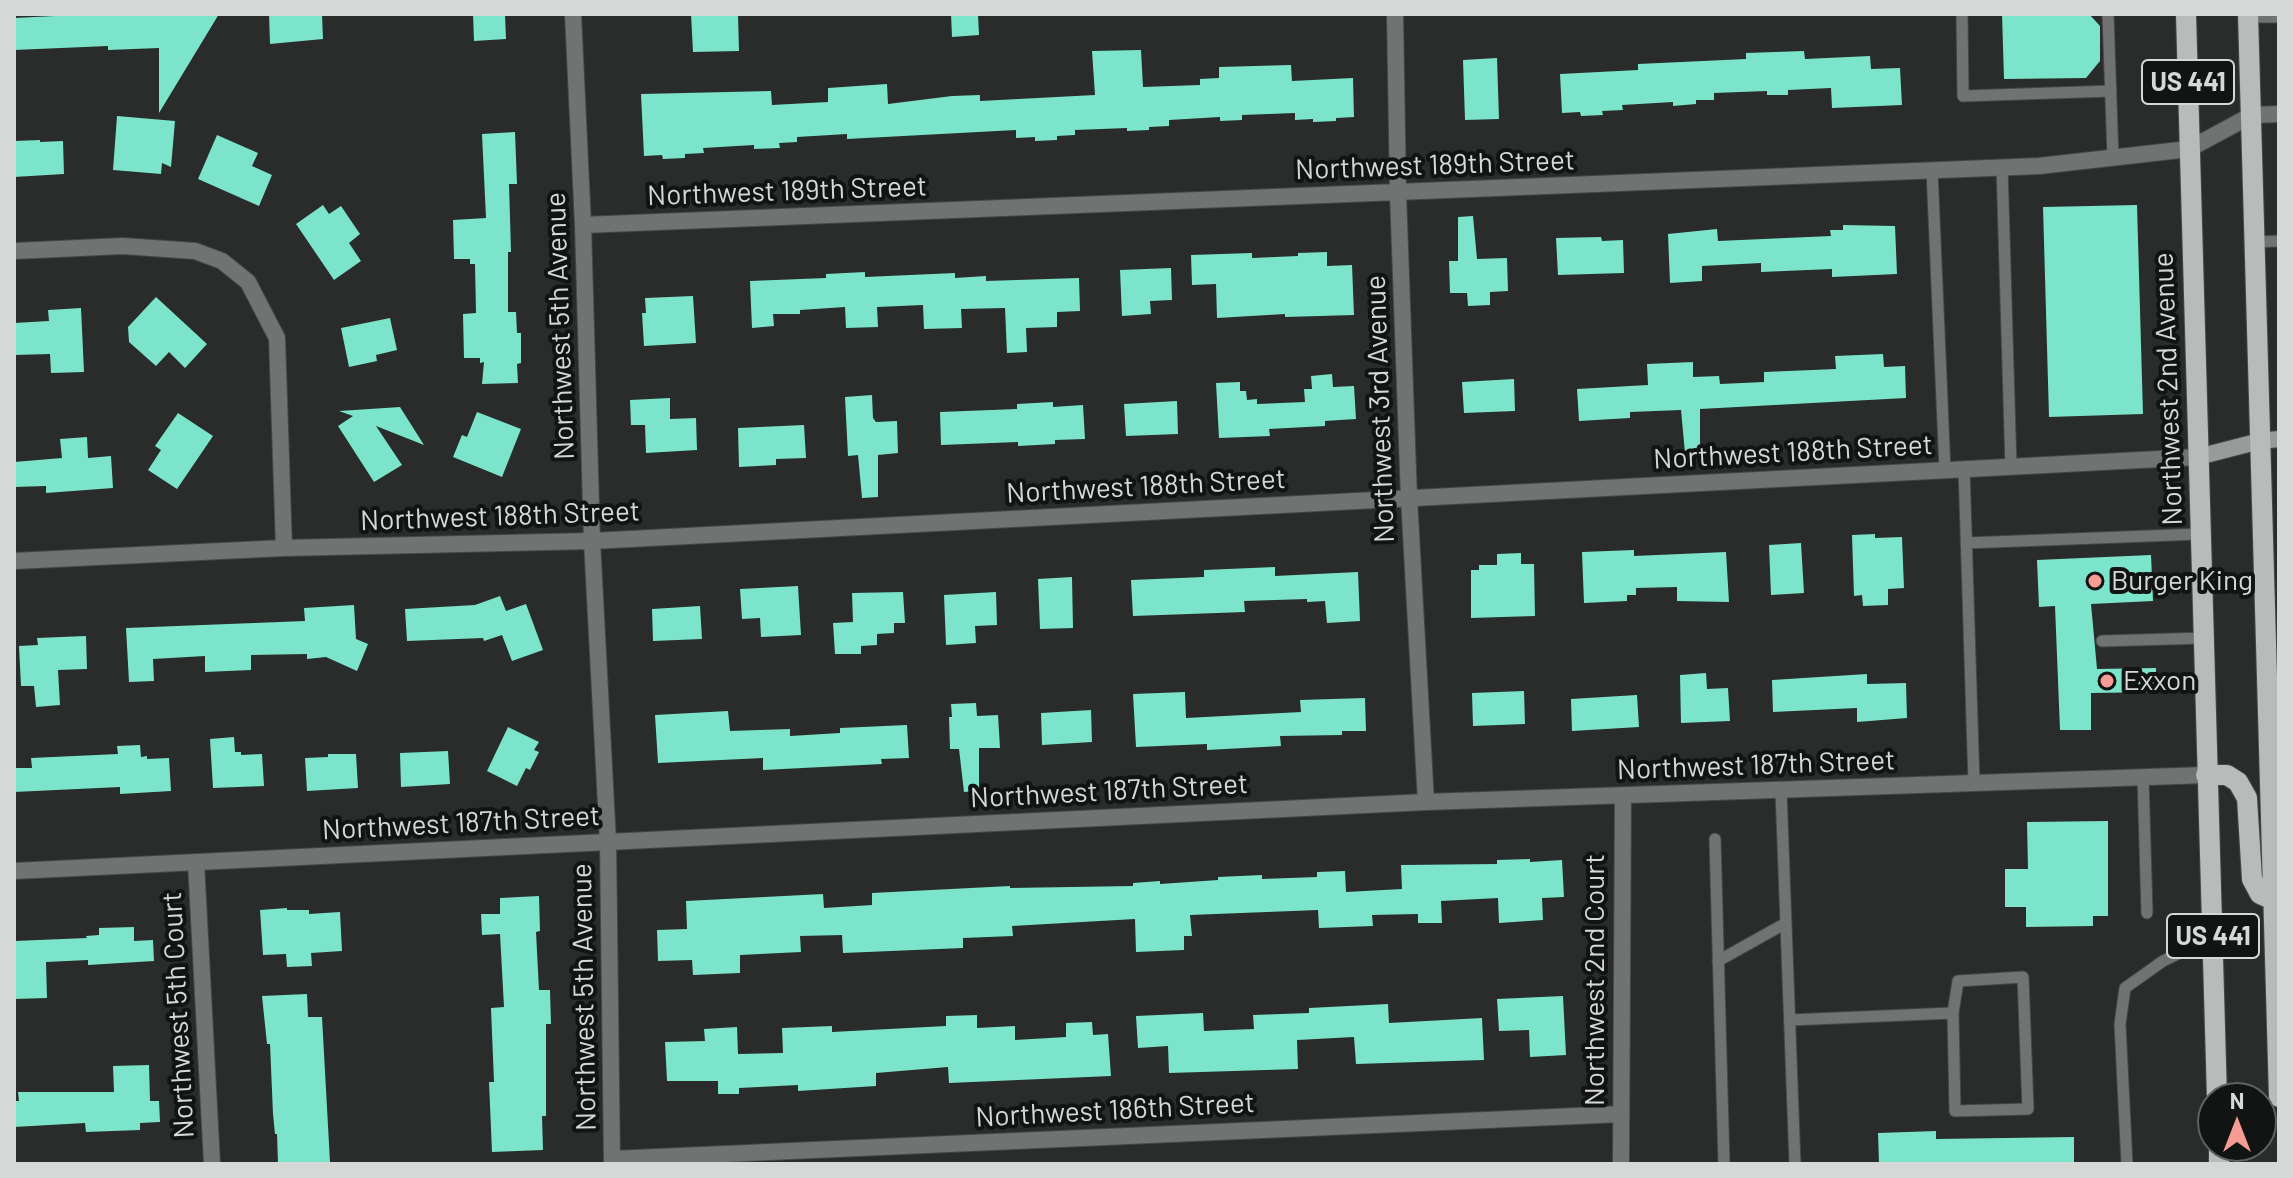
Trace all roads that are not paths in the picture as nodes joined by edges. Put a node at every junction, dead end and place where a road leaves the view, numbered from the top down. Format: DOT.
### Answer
graph roads {
  1 [pos="573,14"];
  2 [pos="1395,14"];
  3 [pos="1962,14"];
  4 [pos="2108,14"];
  5 [pos="2186,14"];
  6 [pos="2248,16"];
  7 [pos="2279,17"];
  8 [pos="2111,91"];
  9 [pos="2279,114"];
  10 [pos="2252,115"];
  11 [pos="2189,149"];
  12 [pos="2113,158"];
  13 [pos="2002,167"];
  14 [pos="1932,170"];
  15 [pos="1398,193"];
  16 [pos="583,225"];
  17 [pos="2279,241"];
  18 [pos="2254,242"];
  19 [pos="14,251"];
  20 [pos="2269,440"];
  21 [pos="2198,457"];
  22 [pos="2011,467"];
  23 [pos="1964,469"];
  24 [pos="1945,470"];
  25 [pos="1409,498"];
  26 [pos="2200,534"];
  27 [pos="592,541"];
  28 [pos="1966,543"];
  29 [pos="284,548"];
  30 [pos="14,561"];
  31 [pos="2204,638"];
  32 [pos="2102,641"];
  33 [pos="2274,772"];
  34 [pos="2206,775"];
  35 [pos="2143,777"];
  36 [pos="1974,783"];
  37 [pos="1781,791"];
  38 [pos="1623,797"];
  39 [pos="1426,802"];
  40 [pos="1715,839"];
  41 [pos="608,842"];
  42 [pos="196,862"];
  43 [pos="14,871"];
  44 [pos="2273,900"];
  45 [pos="2147,913"];
  46 [pos="1786,923"];
  47 [pos="2213,937"];
  48 [pos="1718,961"];
  49 [pos="1953,1013"];
  50 [pos="1790,1020"];
  51 [pos="2279,1079"];
  52 [pos="2217,1082"];
  53 [pos="2279,1097"];
  54 [pos="1621,1114"];
  55 [pos="612,1161"];
  56 [pos="212,1164"];
  57 [pos="1621,1164"];
  58 [pos="1724,1164"];
  59 [pos="1795,1164"];
  60 [pos="2127,1164"];
  1 -- 16 [label="street, Northwest 5th Avenue"];
  2 -- 15 [label="street, Northwest 3rd Avenue"];
  3 -- 8 [label="lane"];
  4 -- 8 [label="lane"];
  5 -- 11 [label="main road, Northwest 2nd Avenue / US 441"];
  6 -- 7 [label="lane"];
  6 -- 10 [label="main road, US 441"];
  8 -- 12 [label="lane"];
  9 -- 10 [label="street, Northwest 189th Street"];
  10 -- 11 [label="street, Northwest 189th Street"];
  10 -- 18 [label="main road, US 441"];
  11 -- 12 [label="street, Northwest 189th Street"];
  11 -- 21 [label="main road, Northwest 2nd Avenue / US 441"];
  12 -- 13 [label="street, Northwest 189th Street"];
  13 -- 14 [label="street, Northwest 189th Street"];
  13 -- 22 [label="lane"];
  14 -- 15 [label="street, Northwest 189th Street"];
  14 -- 24 [label="lane"];
  15 -- 16 [label="street, Northwest 189th Street"];
  15 -- 25 [label="street, Northwest 3rd Avenue"];
  16 -- 27 [label="street, Northwest 5th Avenue"];
  17 -- 18 [label="lane"];
  18 -- 20 [label="main road, US 441"];
  19 -- 29 [label="street"];
  20 -- 21 [label="street, Northwest 188th Street"];
  20 -- 33 [label="main road, US 441"];
  21 -- 22 [label="street, Northwest 188th Street"];
  21 -- 26 [label="main road, Northwest 2nd Avenue / US 441"];
  22 -- 23 [label="street, Northwest 188th Street"];
  23 -- 24 [label="street, Northwest 188th Street"];
  23 -- 28 [label="lane"];
  24 -- 25 [label="street, Northwest 188th Street"];
  25 -- 27 [label="street, Northwest 188th Street"];
  25 -- 39 [label="street, Northwest 3rd Avenue"];
  26 -- 28 [label="lane"];
  26 -- 31 [label="main road, Northwest 2nd Avenue / US 441"];
  27 -- 29 [label="street, Northwest 188th Street"];
  27 -- 41 [label="street, Northwest 5th Avenue"];
  28 -- 36 [label="lane"];
  29 -- 30 [label="street, Northwest 188th Street"];
  31 -- 32 [label="lane"];
  31 -- 34 [label="main road, Northwest 2nd Avenue / US 441"];
  33 -- 44 [label="main road, US 441"];
  34 -- 35 [label="street, Northwest 187th Street"];
  34 -- 44 [label="main road"];
  34 -- 47 [label="main road, Northwest 2nd Avenue / US 441"];
  35 -- 36 [label="street, Northwest 187th Street"];
  35 -- 45 [label="lane"];
  36 -- 37 [label="street, Northwest 187th Street"];
  37 -- 38 [label="street, Northwest 187th Street"];
  37 -- 46 [label="lane"];
  38 -- 39 [label="street, Northwest 187th Street"];
  38 -- 54 [label="street, Northwest 2nd Court"];
  39 -- 41 [label="street, Northwest 187th Street"];
  40 -- 48 [label="lane"];
  41 -- 42 [label="street, Northwest 187th Street"];
  41 -- 55 [label="street, Northwest 5th Avenue"];
  42 -- 43 [label="street, Northwest 187th Street"];
  42 -- 56 [label="street, Northwest 5th Court"];
  44 -- 51 [label="main road, US 441"];
  46 -- 48 [label="lane"];
  46 -- 50 [label="lane"];
  47 -- 52 [label="main road, Northwest 2nd Avenue / US 441"];
  47 -- 60 [label="lane"];
  48 -- 58 [label="lane"];
  49 -- 49 [label="lane"];
  49 -- 50 [label="lane"];
  50 -- 59 [label="lane"];
  51 -- 53 [label="main road, US 441"];
  54 -- 55 [label="street, Northwest 186th Street"];
  54 -- 57 [label="street, Northwest 2nd Court"];
}
